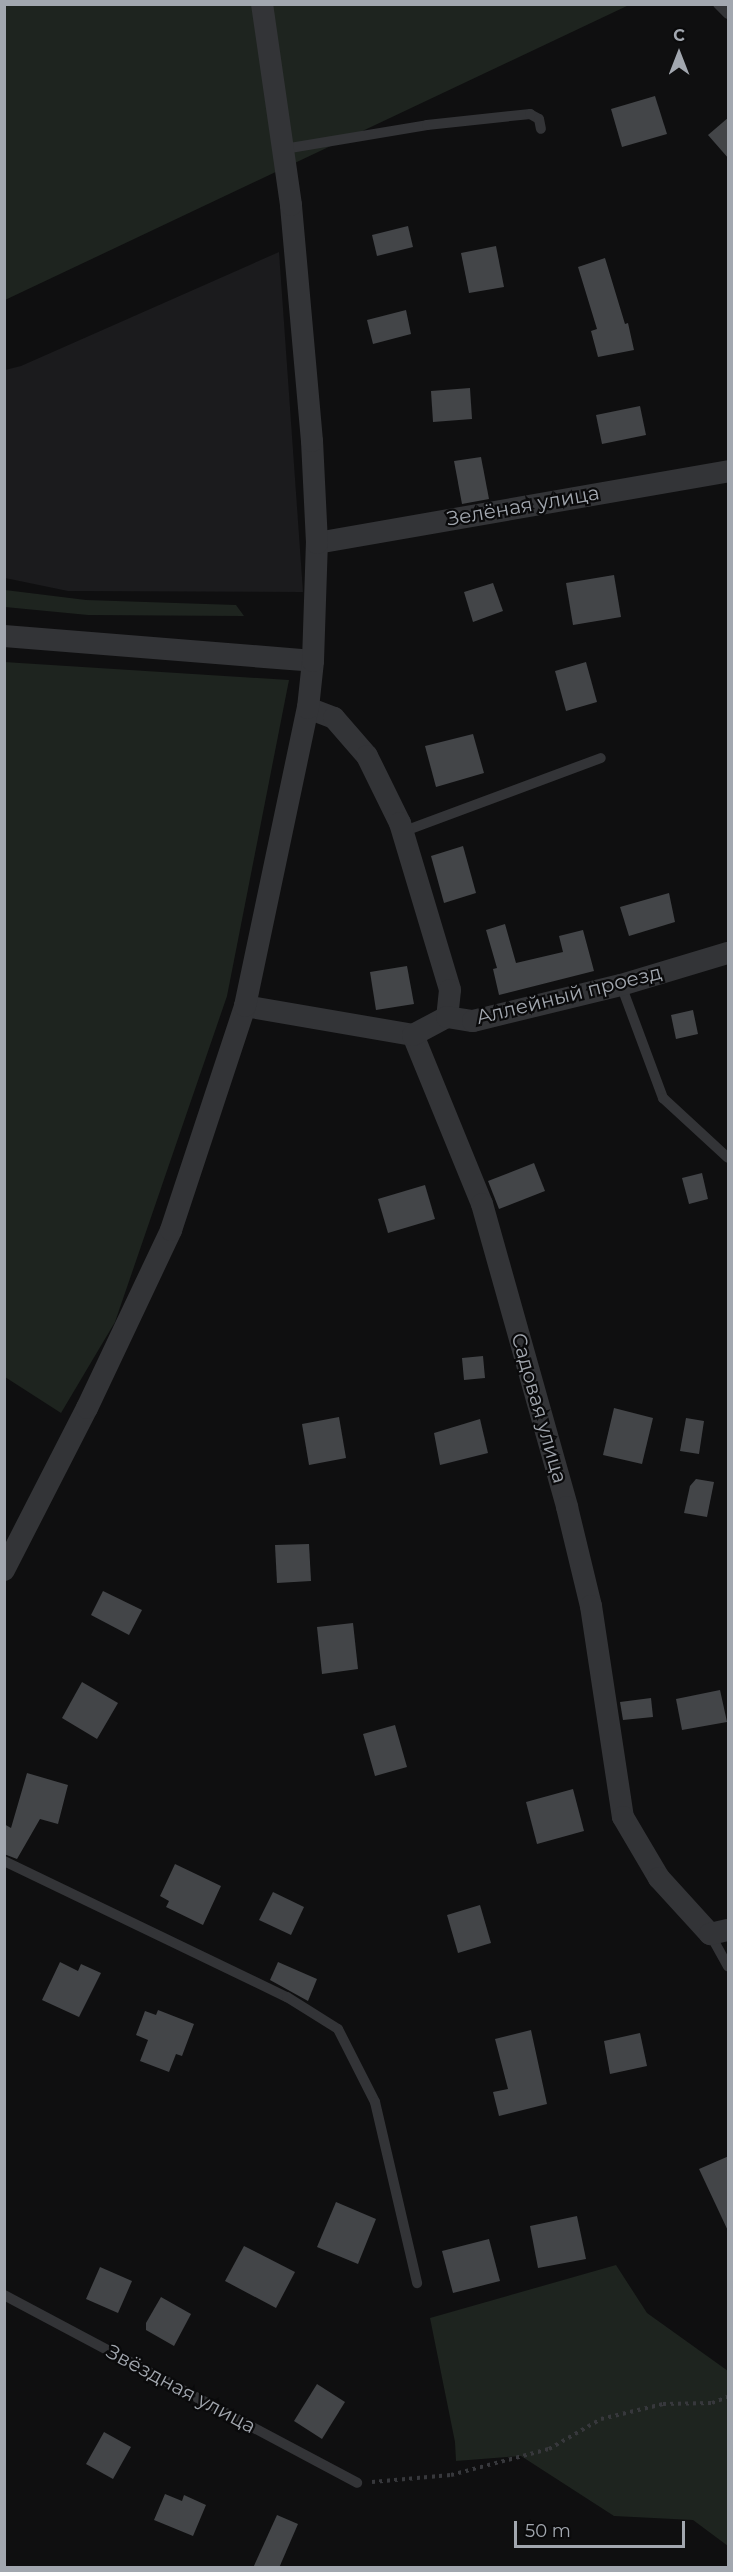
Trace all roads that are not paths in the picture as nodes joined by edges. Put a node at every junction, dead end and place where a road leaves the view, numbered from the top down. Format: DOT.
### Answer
graph roads {
  1 [pos="262,4"];
  2 [pos="718,4"];
  3 [pos="729,14"];
  4 [pos="542,129"];
  5 [pos="284,149"];
  6 [pos="729,471"];
  7 [pos="317,543"];
  8 [pos="4,636"];
  9 [pos="313,661"];
  10 [pos="308,708"];
  11 [pos="601,758"];
  12 [pos="402,832"];
  13 [pos="729,953"];
  14 [pos="621,985"];
  15 [pos="245,1006"];
  16 [pos="447,1017"];
  17 [pos="413,1035"];
  18 [pos="729,1158"];
  19 [pos="4,1570"];
  20 [pos="4,1861"];
  21 [pos="719,1932"];
  22 [pos="729,1966"];
  23 [pos="417,2283"];
  24 [pos="4,2295"];
  25 [pos="357,2483"];
  1 -- 5 [label="street"];
  2 -- 3 [label="lane"];
  4 -- 5 [label="lane"];
  5 -- 7 [label="street"];
  6 -- 7 [label="street, Зелёная улица"];
  7 -- 9 [label="street"];
  8 -- 9 [label="street"];
  9 -- 10 [label="street"];
  10 -- 12 [label="street"];
  10 -- 15 [label="street"];
  11 -- 12 [label="lane"];
  12 -- 16 [label="street"];
  13 -- 14 [label="street, Аллейный проезд"];
  14 -- 16 [label="street, Аллейный проезд"];
  14 -- 18 [label="lane"];
  15 -- 17 [label="street"];
  15 -- 19 [label="street"];
  16 -- 17 [label="street, Аллейный проезд"];
  17 -- 21 [label="street, Садовая улица"];
  20 -- 23 [label="lane"];
  21 -- 22 [label="lane"];
  24 -- 25 [label="lane, Звёздная улица"];
}
